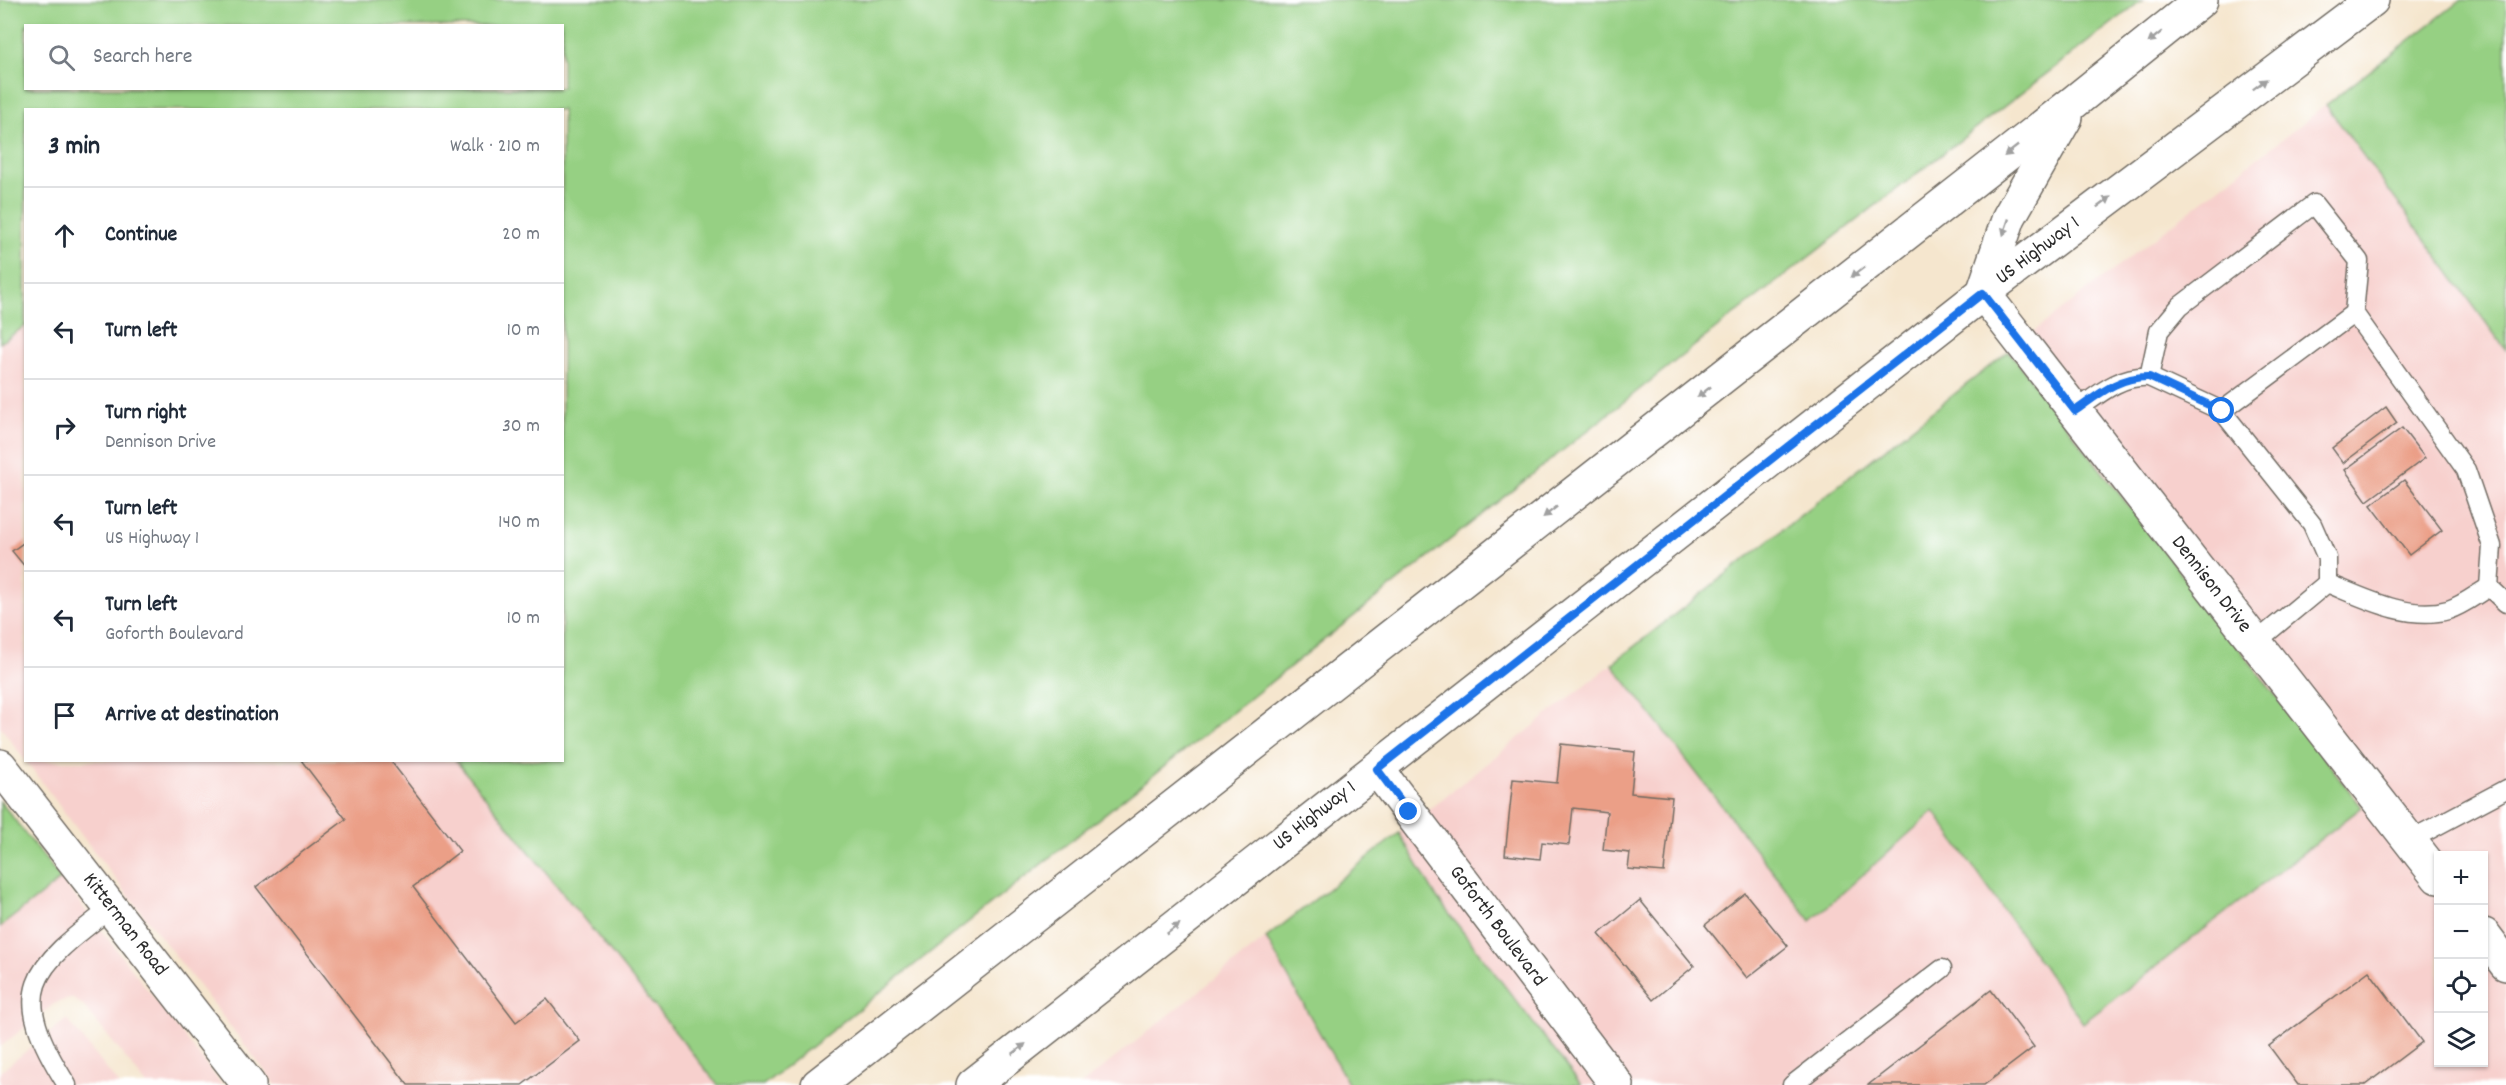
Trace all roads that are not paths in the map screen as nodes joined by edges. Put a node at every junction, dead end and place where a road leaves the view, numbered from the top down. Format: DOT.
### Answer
graph roads {
  1 [pos="2201,0"];
  2 [pos="2372,0"];
  3 [pos="2074,102"];
  4 [pos="1983,293"];
  5 [pos="2354,313"];
  6 [pos="2149,377"];
  7 [pos="2075,411"];
  8 [pos="2222,411"];
  9 [pos="2327,583"];
  10 [pos="2489,587"];
  11 [pos="2506,603"];
  12 [pos="2256,642"];
  13 [pos="0,766"];
  14 [pos="1377,769"];
  15 [pos="2506,789"];
  16 [pos="2410,840"];
  17 [pos="2434,870"];
  18 [pos="111,908"];
  19 [pos="2488,939"];
  20 [pos="2506,964"];
  21 [pos="1942,969"];
  22 [pos="67,1085"];
  23 [pos="249,1085"];
  24 [pos="818,1085"];
  25 [pos="973,1085"];
  26 [pos="1617,1085"];
  27 [pos="1792,1085"];
  1 -- 3 [label="main road, one-way"];
  4 -- 2 [label="main road, US Highway 1, one-way"];
  3 -- 4 [label="main road, one-way"];
  3 -- 24 [label="main road, one-way"];
  4 -- 7 [label="main road, Dennison Drive"];
  4 -- 14 [label="main road, US Highway 1"];
  5 -- 6 [label="lane"];
  5 -- 8 [label="lane"];
  5 -- 10 [label="lane"];
  6 -- 7 [label="lane"];
  6 -- 8 [label="lane"];
  7 -- 12 [label="main road, Dennison Drive"];
  8 -- 9 [label="lane"];
  9 -- 10 [label="lane"];
  9 -- 12 [label="lane"];
  10 -- 11 [label="lane"];
  12 -- 16 [label="main road, Dennison Drive"];
  13 -- 18 [label="main road, Kitterman Road"];
  25 -- 14 [label="main road, US Highway 1, one-way"];
  14 -- 26 [label="main road, Goforth Boulevard"];
  15 -- 16 [label="lane"];
  16 -- 17 [label="main road, Dennison Drive"];
  18 -- 22 [label="lane"];
  18 -- 23 [label="main road, Kitterman Road"];
  19 -- 20 [label="main road"];
  21 -- 27 [label="lane"];
}
